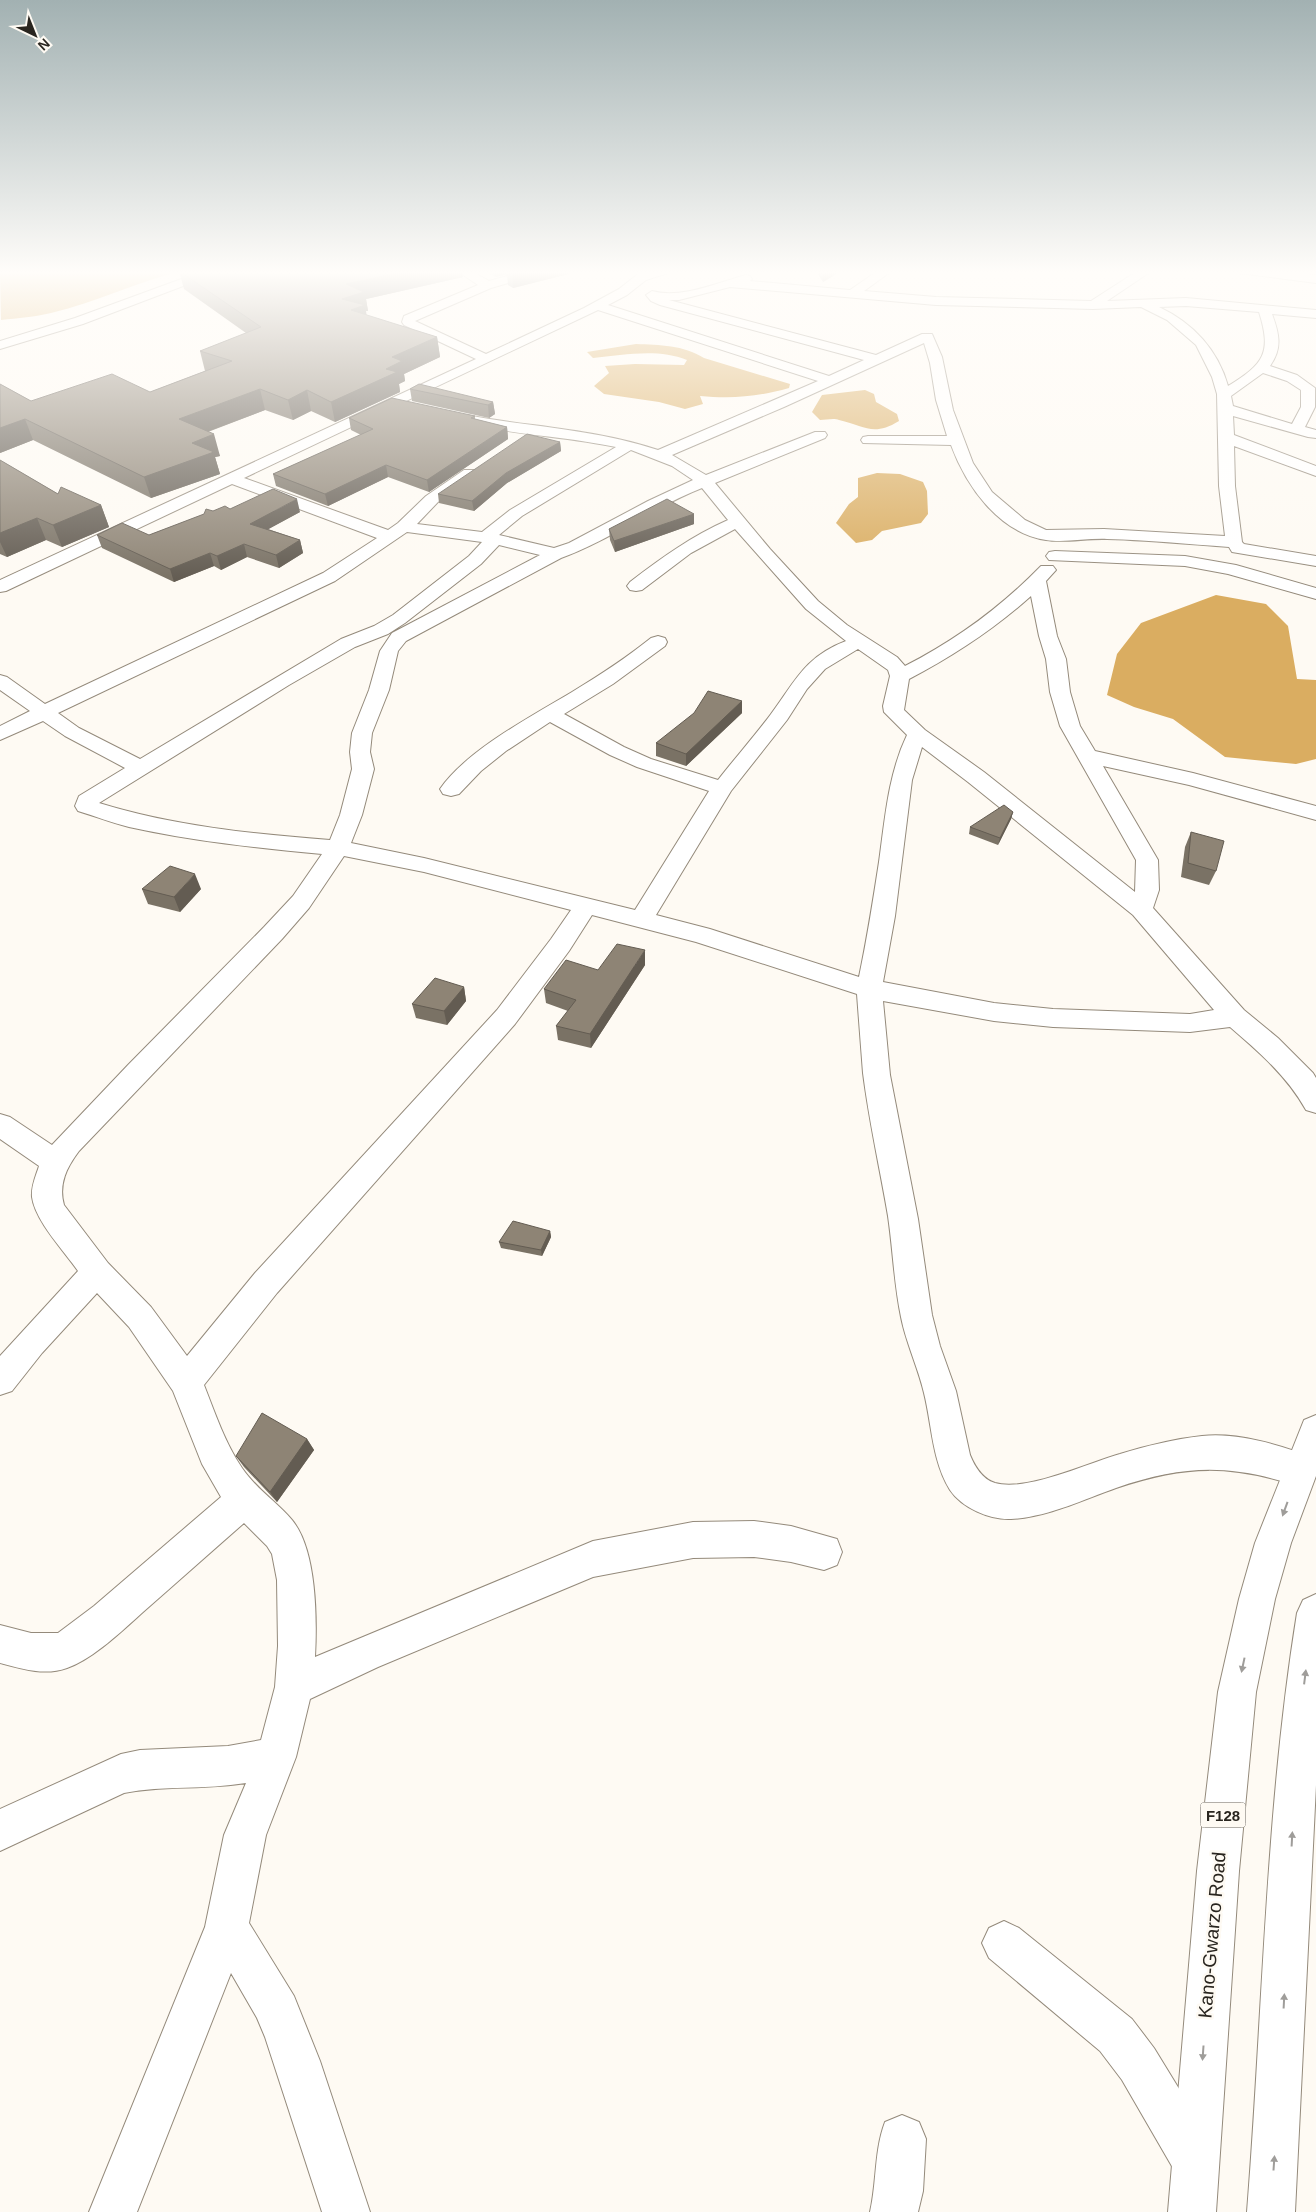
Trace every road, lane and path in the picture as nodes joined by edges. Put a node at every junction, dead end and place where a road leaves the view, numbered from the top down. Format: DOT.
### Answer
graph roads {
  1 [pos="454,373"];
  2 [pos="807,373"];
  3 [pos="848,373"];
  4 [pos="939,373"];
  5 [pos="1216,373"];
  6 [pos="1254,373"];
  7 [pos="1278,373"];
  8 [pos="831,381"];
  9 [pos="1224,394"];
  10 [pos="392,403"];
  11 [pos="1226,409"];
  12 [pos="423,410"];
  13 [pos="449,416"];
  14 [pos="1297,429"];
  15 [pos="535,430"];
  16 [pos="820,435"];
  17 [pos="1316,435"];
  18 [pos="1226,438"];
  19 [pos="868,440"];
  20 [pos="958,440"];
  21 [pos="516,443"];
  22 [pos="629,446"];
  23 [pos="658,455"];
  24 [pos="484,463"];
  25 [pos="1315,470"];
  26 [pos="231,479"];
  27 [pos="706,482"];
  28 [pos="739,521"];
  29 [pos="404,527"];
  30 [pos="1044,535"];
  31 [pos="388,536"];
  32 [pos="490,538"];
  33 [pos="1236,545"];
  34 [pos="555,554"];
  35 [pos="1055,556"];
  36 [pos="1316,561"];
  37 [pos="1230,569"];
  38 [pos="1037,581"];
  39 [pos="636,586"];
  40 [pos="0,587"];
  41 [pos="1316,594"];
  42 [pos="390,633"];
  43 [pos="658,642"];
  44 [pos="859,642"];
  45 [pos="900,676"];
  46 [pos="0,681"];
  47 [pos="43,712"];
  48 [pos="550,714"];
  49 [pos="0,734"];
  50 [pos="918,734"];
  51 [pos="1087,756"];
  52 [pos="140,768"];
  53 [pos="722,788"];
  54 [pos="451,789"];
  55 [pos="1316,813"];
  56 [pos="338,848"];
  57 [pos="585,907"];
  58 [pos="1141,909"];
  59 [pos="641,920"];
  60 [pos="869,989"];
  61 [pos="1235,1017"];
  62 [pos="1316,1102"];
  63 [pos="0,1125"];
  64 [pos="55,1162"];
  65 [pos="97,1272"];
  66 [pos="0,1380"];
  67 [pos="186,1382"];
  68 [pos="1316,1431"];
  69 [pos="1301,1470"];
  70 [pos="244,1500"];
  71 [pos="824,1552"];
  72 [pos="1316,1612"];
  73 [pos="0,1644"];
  74 [pos="294,1687"];
  75 [pos="276,1757"];
  76 [pos="0,1830"];
  77 [pos="227,1927"];
  78 [pos="1004,1943"];
  79 [pos="902,2139"];
  80 [pos="1194,2159"];
  81 [pos="113,2212"];
  82 [pos="346,2212"];
  83 [pos="894,2212"];
  84 [pos="1192,2212"];
  85 [pos="1271,2212"];
  1 -- 10 [label="street"];
  2 -- 8 [label="street"];
  3 -- 8 [label="street"];
  4 -- 20 [label="street"];
  5 -- 9 [label="street"];
  6 -- 9 [label="street"];
  7 -- 14 [label="street"];
  8 -- 23 [label="street"];
  9 -- 11 [label="street"];
  10 -- 12 [label="street"];
  10 -- 26 [label="street"];
  11 -- 14 [label="street"];
  11 -- 18 [label="street"];
  13 -- 15 [label="street"];
  14 -- 17 [label="street"];
  15 -- 21 [label="street"];
  15 -- 22 [label="street"];
  16 -- 27 [label="street"];
  18 -- 25 [label="street"];
  18 -- 33 [label="street"];
  19 -- 20 [label="street"];
  20 -- 30 [label="street"];
  22 -- 23 [label="street"];
  22 -- 32 [label="street"];
  23 -- 27 [label="street"];
  24 -- 29 [label="street"];
  26 -- 31 [label="street"];
  26 -- 40 [label="street"];
  27 -- 28 [label="street"];
  27 -- 34 [label="street"];
  28 -- 39 [label="street"];
  28 -- 44 [label="street"];
  29 -- 31 [label="street"];
  29 -- 32 [label="street"];
  30 -- 33 [label="street"];
  30 -- 35 [label="street"];
  31 -- 47 [label="street"];
  32 -- 34 [label="street"];
  32 -- 42 [label="street"];
  33 -- 36 [label="street"];
  33 -- 37 [label="street"];
  34 -- 42 [label="street"];
  35 -- 37 [label="street"];
  35 -- 38 [label="street"];
  37 -- 41 [label="street"];
  38 -- 45 [label="street"];
  38 -- 51 [label="street"];
  42 -- 52 [label="street"];
  42 -- 56 [label="street"];
  43 -- 48 [label="street"];
  44 -- 45 [label="street"];
  44 -- 53 [label="street"];
  45 -- 50 [label="street"];
  46 -- 47 [label="street"];
  47 -- 49 [label="street"];
  47 -- 52 [label="street"];
  48 -- 53 [label="street"];
  48 -- 54 [label="street"];
  50 -- 58 [label="street"];
  50 -- 60 [label="street"];
  51 -- 55 [label="street"];
  51 -- 58 [label="street"];
  52 -- 56 [label="street"];
  53 -- 59 [label="street"];
  56 -- 57 [label="street"];
  56 -- 64 [label="street"];
  57 -- 59 [label="street"];
  57 -- 67 [label="street"];
  58 -- 61 [label="street"];
  59 -- 60 [label="street"];
  60 -- 61 [label="street"];
  60 -- 69 [label="street"];
  61 -- 62 [label="street"];
  63 -- 64 [label="street"];
  64 -- 65 [label="street"];
  65 -- 66 [label="street"];
  65 -- 67 [label="street"];
  67 -- 70 [label="street"];
  68 -- 69 [label="street, Kano-Gwarzo Road / F128"];
  69 -- 80 [label="street, Kano-Gwarzo Road / F128, one-way"];
  70 -- 73 [label="street"];
  70 -- 74 [label="street"];
  71 -- 74 [label="street"];
  85 -- 72 [label="street, one-way"];
  74 -- 75 [label="street"];
  75 -- 76 [label="street"];
  75 -- 77 [label="street"];
  77 -- 81 [label="street"];
  77 -- 82 [label="street"];
  78 -- 80 [label="street"];
  79 -- 83 [label="street"];
  80 -- 84 [label="street, Kano-Gwarzo Road / F128"];
}
